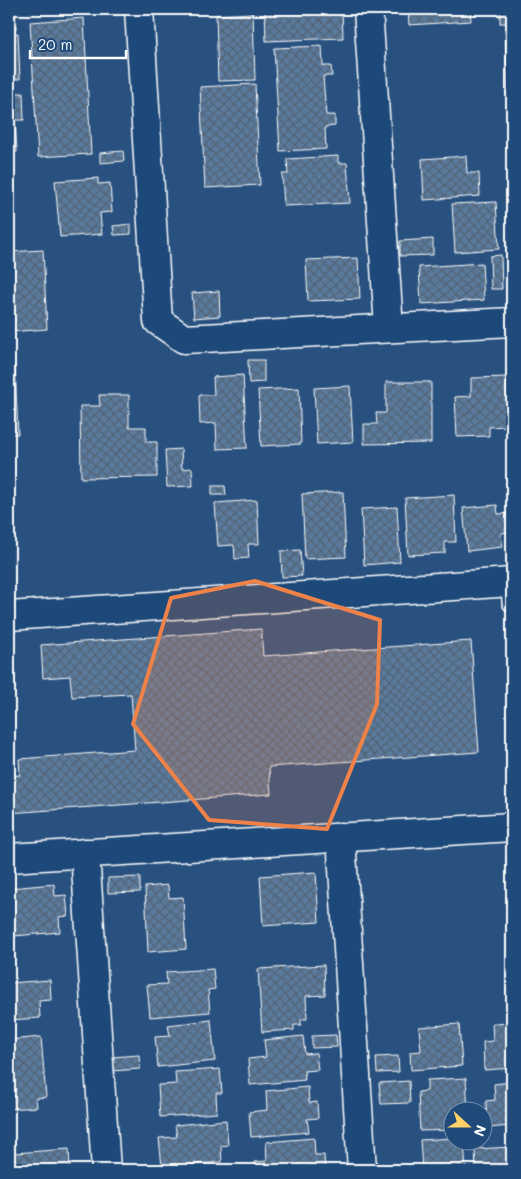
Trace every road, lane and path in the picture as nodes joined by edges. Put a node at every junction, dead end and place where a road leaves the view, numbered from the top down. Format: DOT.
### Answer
graph roads {
  1 [pos="139,9"];
  2 [pos="368,9"];
  3 [pos="512,322"];
  4 [pos="389,328"];
  5 [pos="512,589"];
  6 [pos="9,616"];
  7 [pos="512,827"];
  8 [pos="341,837"];
  9 [pos="85,853"];
  10 [pos="9,858"];
  11 [pos="106,1170"];
  12 [pos="362,1170"];
  1 -- 4 [label="street"];
  2 -- 4 [label="street"];
  3 -- 4 [label="street"];
  5 -- 6 [label="street"];
  7 -- 8 [label="street"];
  8 -- 9 [label="street"];
  8 -- 12 [label="street"];
  9 -- 10 [label="street"];
  9 -- 11 [label="street"];
}
